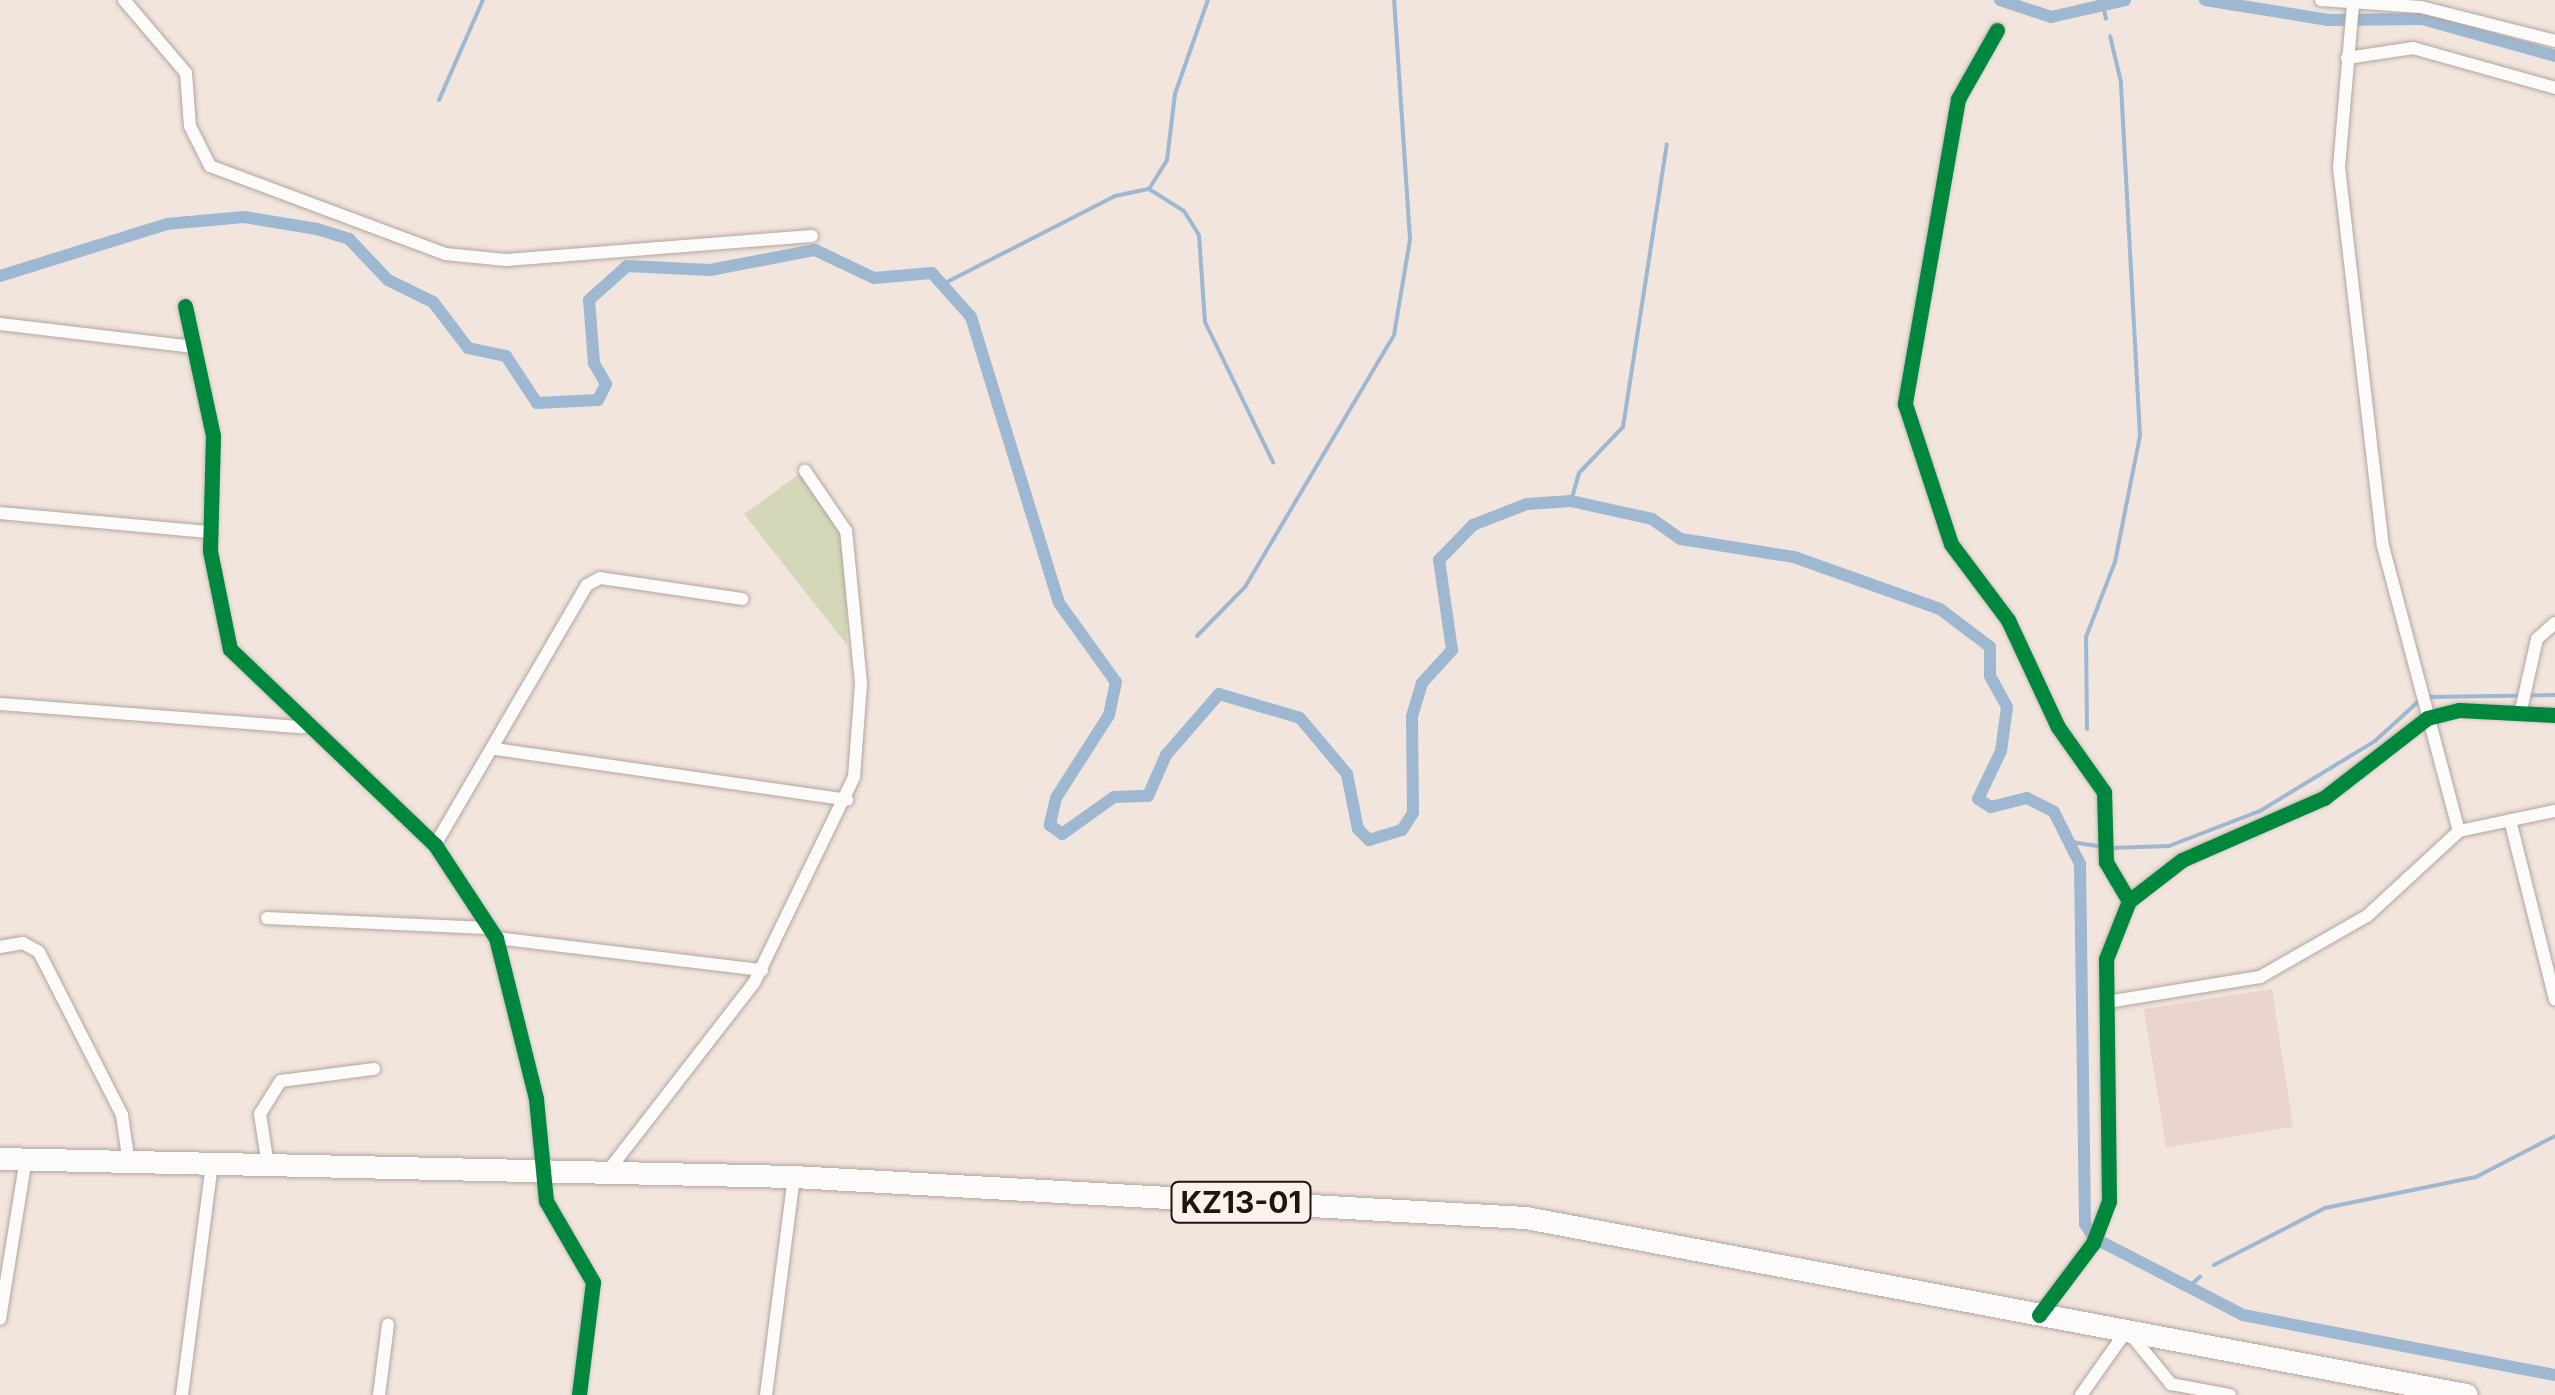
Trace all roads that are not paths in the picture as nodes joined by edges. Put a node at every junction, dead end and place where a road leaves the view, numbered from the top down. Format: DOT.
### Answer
graph roads {
  1 [pos="124,0"];
  2 [pos="2320,0"];
  3 [pos="2353,4"];
  4 [pos="1997,30"];
  5 [pos="2555,41"];
  6 [pos="2347,58"];
  7 [pos="2555,88"];
  8 [pos="812,236"];
  9 [pos="185,306"];
  10 [pos="0,324"];
  11 [pos="192,346"];
  12 [pos="805,471"];
  13 [pos="0,512"];
  14 [pos="210,532"];
  15 [pos="742,599"];
  16 [pos="2555,623"];
  17 [pos="0,704"];
  18 [pos="2521,710"];
  19 [pos="2555,716"];
  20 [pos="2426,718"];
  21 [pos="302,727"];
  22 [pos="494,748"];
  23 [pos="847,800"];
  24 [pos="2555,811"];
  25 [pos="2510,820"];
  26 [pos="2459,831"];
  27 [pos="435,846"];
  28 [pos="2129,902"];
  29 [pos="267,918"];
  30 [pos="493,933"];
  31 [pos="0,948"];
  32 [pos="762,970"];
  33 [pos="2555,999"];
  34 [pos="2107,1002"];
  35 [pos="374,1068"];
  36 [pos="0,1159"];
  37 [pos="26,1159"];
  38 [pos="130,1164"];
  39 [pos="212,1165"];
  40 [pos="268,1166"];
  41 [pos="542,1168"];
  42 [pos="608,1171"];
  43 [pos="794,1177"];
  44 [pos="2039,1314"];
  45 [pos="0,1319"];
  46 [pos="388,1325"];
  47 [pos="2128,1330"];
  48 [pos="2220,1394"];
  49 [pos="182,1395"];
  50 [pos="379,1395"];
  51 [pos="579,1395"];
  52 [pos="766,1395"];
  53 [pos="2081,1395"];
  54 [pos="2466,1395"];
  1 -- 8 [label="street"];
  2 -- 3 [label="street"];
  3 -- 5 [label="street"];
  3 -- 6 [label="street"];
  4 -- 28 [label="street"];
  6 -- 7 [label="street"];
  6 -- 20 [label="street"];
  9 -- 11 [label="street"];
  10 -- 11 [label="street"];
  11 -- 14 [label="street"];
  12 -- 23 [label="street"];
  13 -- 14 [label="street"];
  14 -- 21 [label="street"];
  15 -- 22 [label="street"];
  16 -- 18 [label="street"];
  17 -- 21 [label="street"];
  18 -- 19 [label="street"];
  18 -- 20 [label="street"];
  20 -- 26 [label="street"];
  20 -- 28 [label="street"];
  21 -- 27 [label="street"];
  22 -- 23 [label="street"];
  22 -- 27 [label="street"];
  23 -- 32 [label="street"];
  24 -- 25 [label="street"];
  25 -- 26 [label="street"];
  25 -- 33 [label="street"];
  26 -- 34 [label="street"];
  27 -- 30 [label="street"];
  28 -- 34 [label="street"];
  29 -- 30 [label="street"];
  30 -- 32 [label="street"];
  30 -- 41 [label="street"];
  31 -- 38 [label="street"];
  32 -- 42 [label="street"];
  34 -- 44 [label="street"];
  35 -- 40 [label="street"];
  36 -- 37 [label="highway, KZ13-01"];
  37 -- 38 [label="highway, KZ13-01"];
  37 -- 45 [label="street"];
  38 -- 39 [label="highway, KZ13-01"];
  39 -- 40 [label="highway, KZ13-01"];
  39 -- 49 [label="street"];
  40 -- 41 [label="highway, KZ13-01"];
  41 -- 42 [label="highway, KZ13-01"];
  41 -- 51 [label="street"];
  42 -- 43 [label="highway, KZ13-01"];
  43 -- 44 [label="highway, KZ13-01"];
  43 -- 52 [label="street"];
  44 -- 47 [label="highway, KZ13-01"];
  46 -- 50 [label="street"];
  47 -- 48 [label="street"];
  47 -- 53 [label="street"];
  47 -- 54 [label="highway, KZ13-01"];
}
